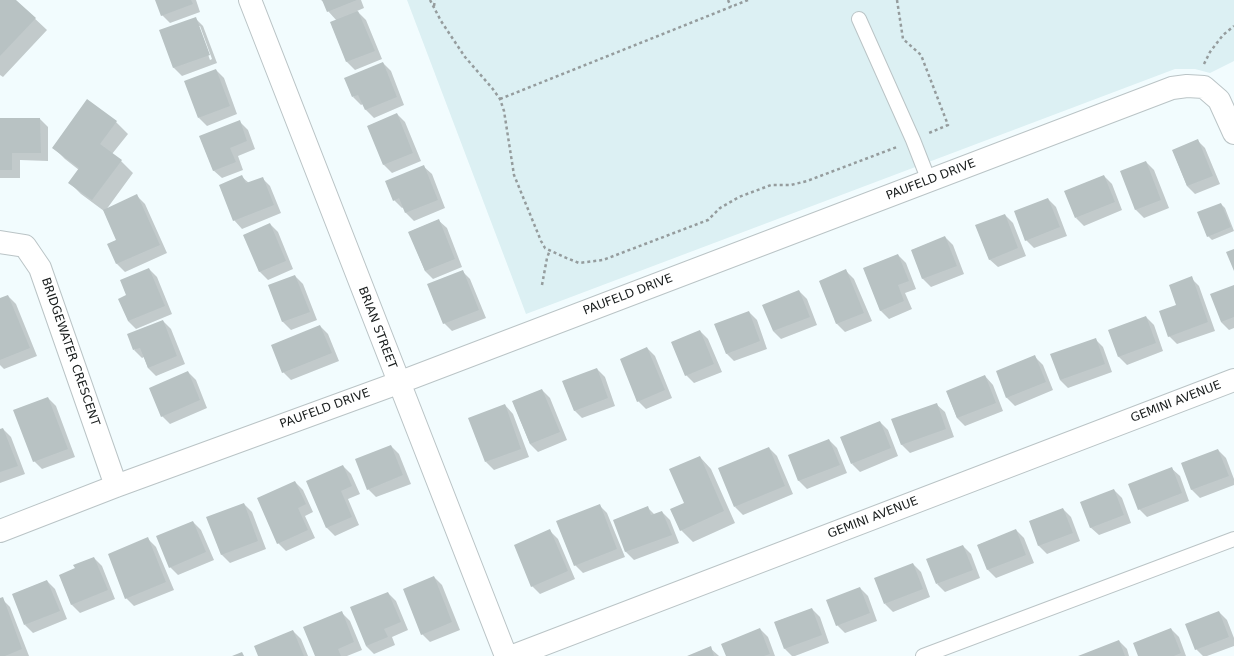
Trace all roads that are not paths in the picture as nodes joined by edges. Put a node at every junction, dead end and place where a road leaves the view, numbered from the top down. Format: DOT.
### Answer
graph roads {
  1 [pos="250,0"];
  2 [pos="860,19"];
  3 [pos="1234,133"];
  4 [pos="929,180"];
  5 [pos="0,242"];
  6 [pos="1234,380"];
  7 [pos="398,383"];
  8 [pos="116,486"];
  9 [pos="0,531"];
  10 [pos="1234,539"];
  11 [pos="506,656"];
  12 [pos="513,656"];
  13 [pos="923,656"];
  1 -- 7 [label="street, BRIAN STREET"];
  2 -- 4 [label="lane"];
  3 -- 4 [label="street, PAUFELD DRIVE"];
  4 -- 7 [label="street, PAUFELD DRIVE"];
  5 -- 8 [label="street, BRIDGEWATER CRESCENT"];
  6 -- 12 [label="street, GEMINI AVENUE"];
  7 -- 8 [label="street, PAUFELD DRIVE"];
  7 -- 11 [label="street, BRIAN STREET"];
  8 -- 9 [label="street, PAUFELD DRIVE"];
  10 -- 13 [label="lane"];
}
